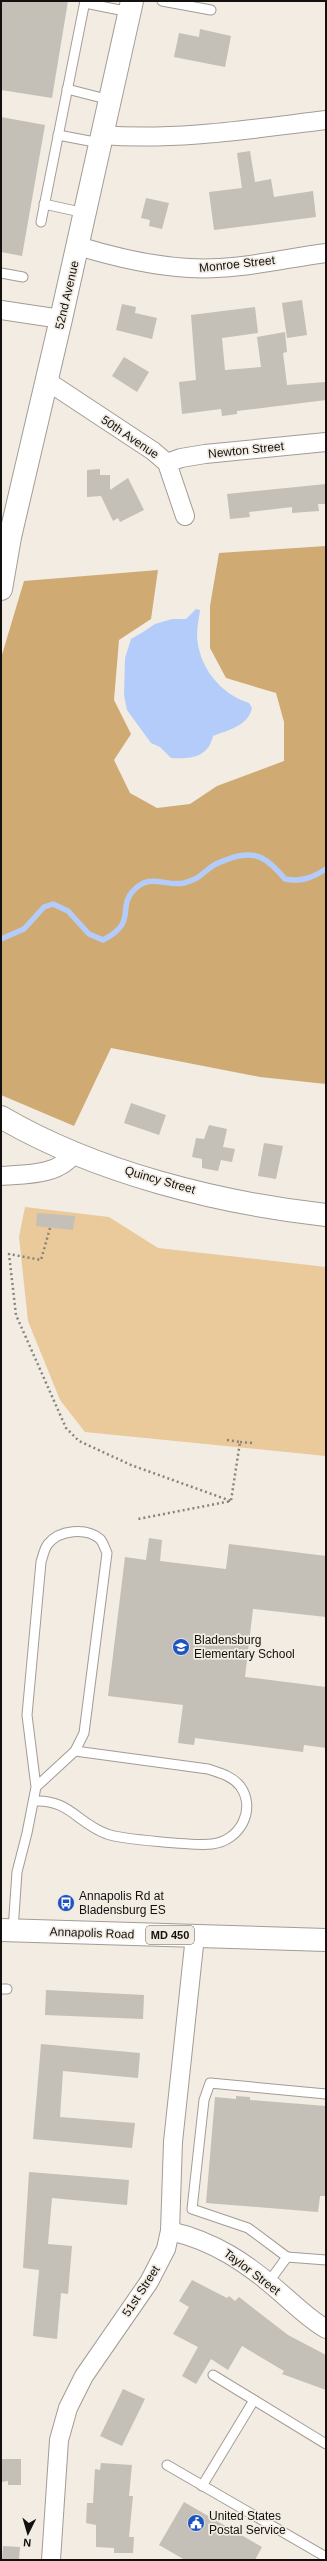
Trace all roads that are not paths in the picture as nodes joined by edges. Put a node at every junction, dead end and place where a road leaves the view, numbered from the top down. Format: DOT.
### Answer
graph roads {
  1 [pos="162,1"];
  2 [pos="85,2"];
  3 [pos="177,2"];
  4 [pos="131,6"];
  5 [pos="211,10"];
  6 [pos="67,89"];
  7 [pos="110,100"];
  8 [pos="326,120"];
  9 [pos="58,135"];
  10 [pos="101,139"];
  11 [pos="44,204"];
  12 [pos="85,213"];
  13 [pos="41,222"];
  14 [pos="78,246"];
  15 [pos="326,253"];
  16 [pos="1,274"];
  17 [pos="23,277"];
  18 [pos="1,310"];
  19 [pos="61,319"];
  20 [pos="47,381"];
  21 [pos="326,442"];
  22 [pos="167,463"];
  23 [pos="185,516"];
  24 [pos="1,589"];
  25 [pos="1,1117"];
  26 [pos="75,1152"];
  27 [pos="1,1176"];
  28 [pos="326,1215"];
  29 [pos="75,1751"];
  30 [pos="36,1787"];
  31 [pos="34,1801"];
  32 [pos="7,1930"];
  33 [pos="195,1936"];
  34 [pos="326,1940"];
  35 [pos="326,2094"];
  36 [pos="170,2231"];
  37 [pos="287,2257"];
  38 [pos="326,2260"];
  39 [pos="268,2283"];
  40 [pos="326,2329"];
  41 [pos="213,2374"];
  42 [pos="254,2400"];
  43 [pos="326,2444"];
  44 [pos="167,2465"];
  45 [pos="202,2486"];
  46 [pos="326,2557"];
  47 [pos="52,2560"];
  1 -- 3 [label="lane"];
  2 -- 4 [label="lane"];
  2 -- 6 [label="lane"];
  3 -- 5 [label="lane"];
  4 -- 7 [label="street, 52nd Avenue"];
  6 -- 7 [label="lane"];
  6 -- 9 [label="lane"];
  7 -- 10 [label="street, 52nd Avenue"];
  8 -- 10 [label="street"];
  9 -- 10 [label="lane"];
  9 -- 11 [label="lane"];
  10 -- 12 [label="street, 52nd Avenue"];
  11 -- 12 [label="lane"];
  11 -- 13 [label="lane"];
  12 -- 14 [label="street, 52nd Avenue"];
  14 -- 15 [label="street, Monroe Street"];
  14 -- 19 [label="street, 52nd Avenue"];
  16 -- 17 [label="lane"];
  18 -- 19 [label="street"];
  19 -- 20 [label="street, 52nd Avenue"];
  20 -- 22 [label="street, 50th Avenue"];
  20 -- 24 [label="street, 52nd Avenue"];
  21 -- 22 [label="street, Newton Street"];
  22 -- 23 [label="street, 50th Avenue"];
  25 -- 26 [label="street"];
  26 -- 27 [label="street"];
  26 -- 28 [label="street, Quincy Street"];
  29 -- 30 [label="lane"];
  29 -- 30 [label="lane"];
  29 -- 31 [label="lane"];
  30 -- 31 [label="lane"];
  31 -- 32 [label="lane"];
  32 -- 33 [label="street, Annapolis Road / MD 450"];
  33 -- 34 [label="street, Annapolis Road / MD 450"];
  33 -- 36 [label="street, 51st Street"];
  35 -- 37 [label="lane"];
  36 -- 39 [label="street, Taylor Street"];
  36 -- 47 [label="street, 51st Street"];
  37 -- 38 [label="lane"];
  37 -- 39 [label="lane"];
  39 -- 40 [label="street, Taylor Street"];
  41 -- 42 [label="lane"];
  42 -- 43 [label="lane"];
  42 -- 45 [label="lane"];
  44 -- 45 [label="lane"];
  45 -- 46 [label="lane"];
}
